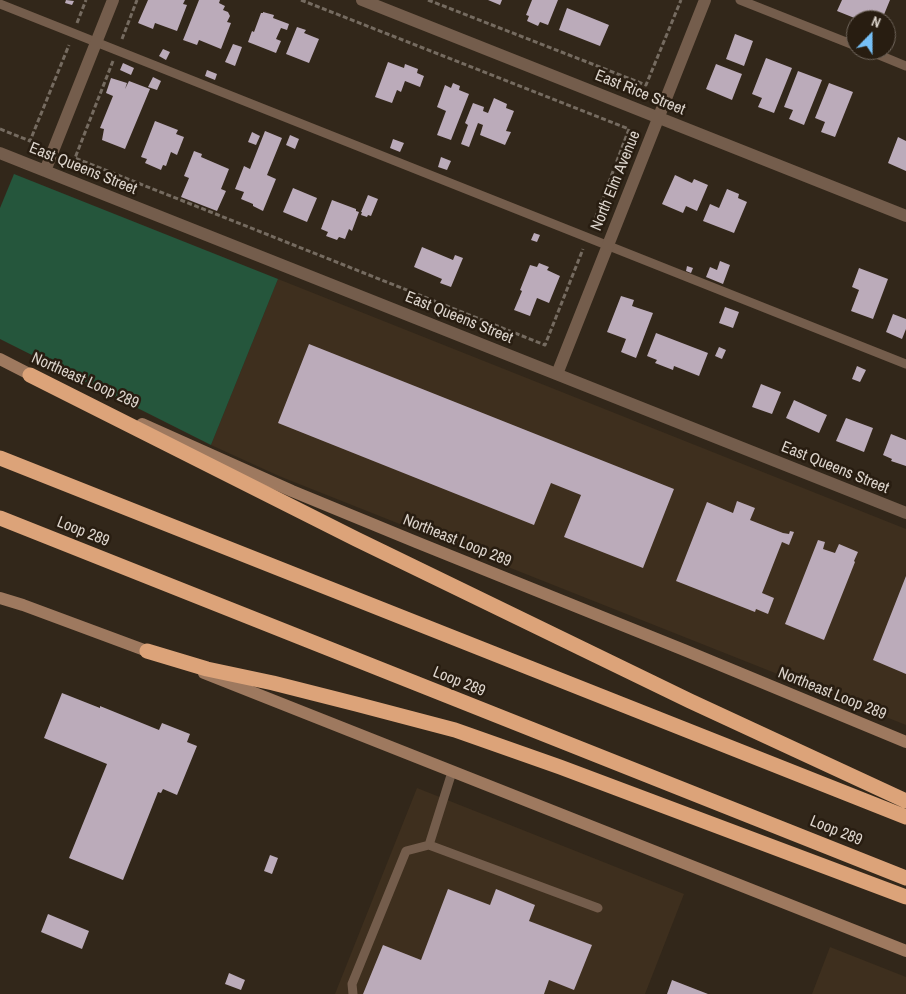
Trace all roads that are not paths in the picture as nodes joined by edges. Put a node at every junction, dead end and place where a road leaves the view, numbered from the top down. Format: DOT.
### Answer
graph roads {
  1 [pos="113,0"];
  2 [pos="362,0"];
  3 [pos="705,0"];
  4 [pos="740,0"];
  5 [pos="0,4"];
  6 [pos="96,42"];
  7 [pos="846,42"];
  8 [pos="891,60"];
  9 [pos="906,66"];
  10 [pos="658,118"];
  11 [pos="0,153"];
  12 [pos="45,171"];
  13 [pos="906,216"];
  14 [pos="608,246"];
  15 [pos="0,359"];
  16 [pos="906,364"];
  17 [pos="557,374"];
  18 [pos="30,375"];
  19 [pos="0,458"];
  20 [pos="906,513"];
  21 [pos="0,518"];
  22 [pos="0,598"];
  23 [pos="147,651"];
  24 [pos="906,742"];
  25 [pos="452,772"];
  26 [pos="906,801"];
  27 [pos="906,817"];
  28 [pos="429,845"];
  29 [pos="906,878"];
  30 [pos="906,897"];
  31 [pos="598,908"];
  32 [pos="906,951"];
  33 [pos="353,994"];
  1 -- 6 [label="street"];
  2 -- 10 [label="street, East Rice Street"];
  3 -- 10 [label="street, North Elm Avenue"];
  4 -- 7 [label="lane"];
  5 -- 6 [label="lane"];
  6 -- 12 [label="street"];
  6 -- 14 [label="lane"];
  8 -- 9 [label="lane"];
  10 -- 13 [label="street, East Rice Street"];
  10 -- 14 [label="street, North Elm Avenue"];
  11 -- 12 [label="street, East Queens Street"];
  12 -- 17 [label="street, East Queens Street"];
  14 -- 16 [label="lane"];
  14 -- 17 [label="street, North Elm Avenue"];
  15 -- 18 [label="main road, Northeast Loop 289"];
  17 -- 20 [label="street, East Queens Street"];
  18 -- 24 [label="main road, Northeast Loop 289"];
  18 -- 26 [label="highway"];
  19 -- 27 [label="highway"];
  21 -- 29 [label="highway, Loop 289"];
  22 -- 23 [label="main road"];
  23 -- 25 [label="main road"];
  23 -- 30 [label="highway"];
  25 -- 28 [label="lane"];
  25 -- 32 [label="main road"];
  28 -- 31 [label="lane"];
  28 -- 33 [label="lane"];
}
